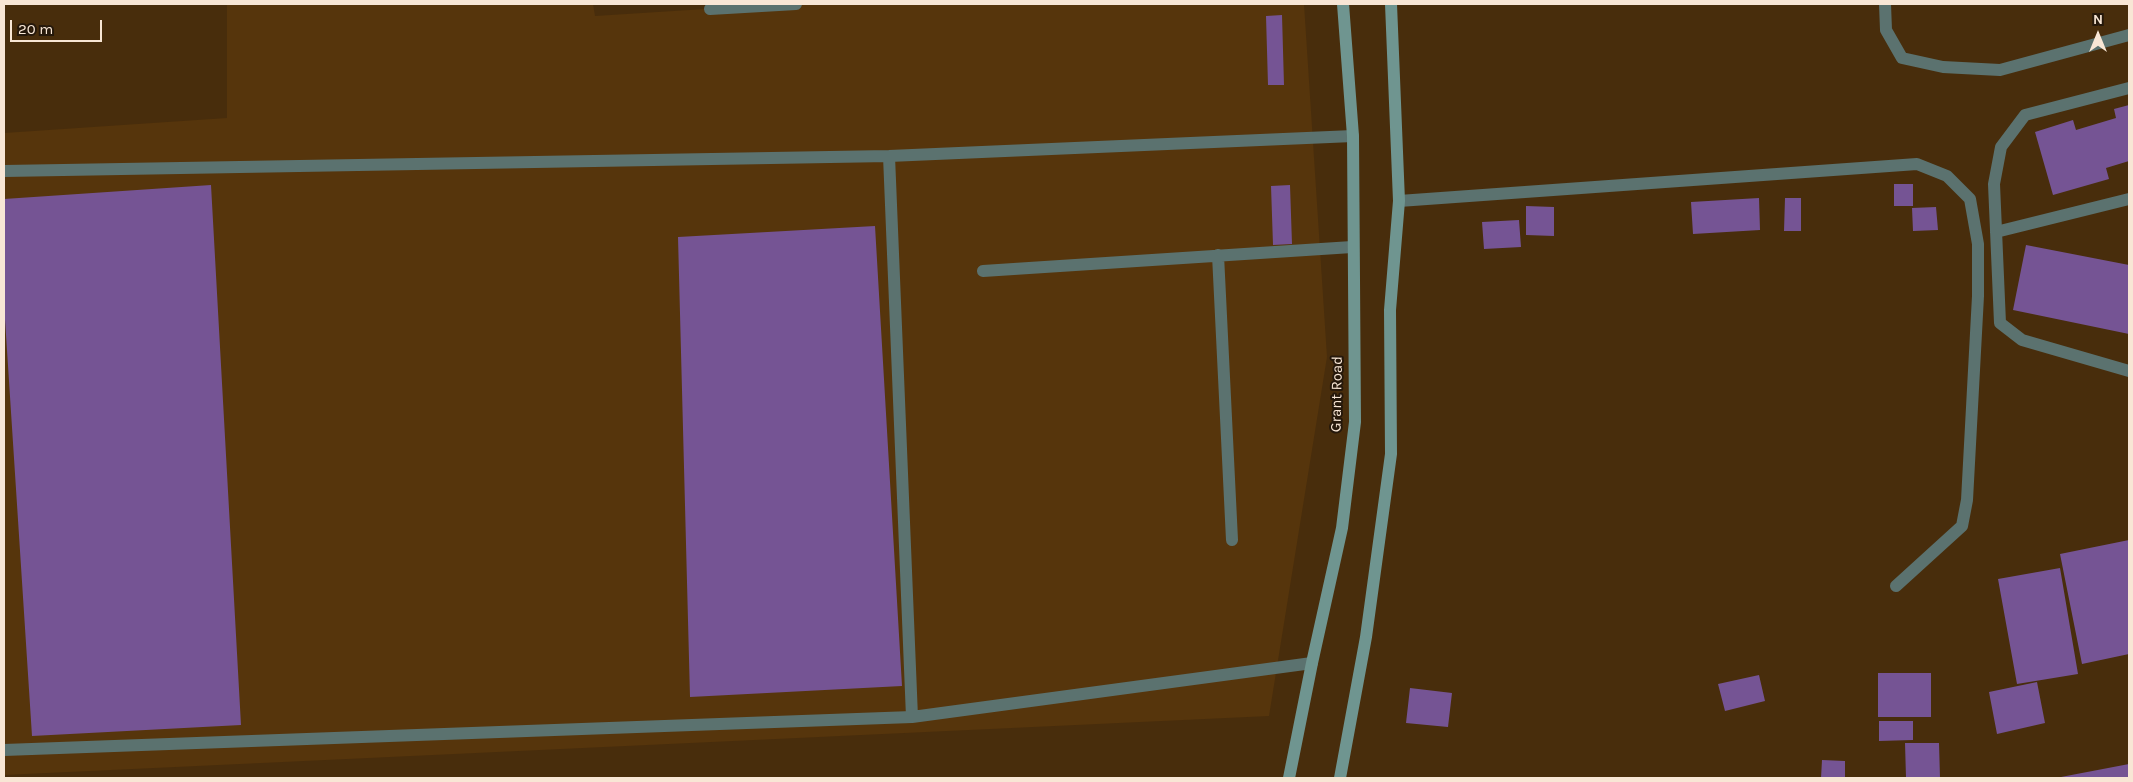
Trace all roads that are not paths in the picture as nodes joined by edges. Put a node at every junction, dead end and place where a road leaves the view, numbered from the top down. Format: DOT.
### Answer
graph roads {
  1 [pos="796,4"];
  2 [pos="1343,4"];
  3 [pos="1391,4"];
  4 [pos="1885,4"];
  5 [pos="710,10"];
  6 [pos="2129,35"];
  7 [pos="2129,88"];
  8 [pos="1353,136"];
  9 [pos="889,156"];
  10 [pos="4,171"];
  11 [pos="2129,198"];
  12 [pos="1399,201"];
  13 [pos="1996,232"];
  14 [pos="1352,246"];
  15 [pos="1218,255"];
  16 [pos="983,271"];
  17 [pos="2129,371"];
  18 [pos="1232,540"];
  19 [pos="1896,586"];
  20 [pos="1312,663"];
  21 [pos="912,717"];
  22 [pos="4,750"];
  23 [pos="1289,778"];
  24 [pos="1340,778"];
  1 -- 5 [label="street"];
  2 -- 8 [label="main road, Grant Road"];
  3 -- 12 [label="main road"];
  4 -- 6 [label="street"];
  7 -- 13 [label="street"];
  8 -- 9 [label="street"];
  8 -- 14 [label="main road, Grant Road"];
  9 -- 10 [label="street"];
  9 -- 21 [label="street"];
  11 -- 13 [label="street"];
  12 -- 19 [label="street"];
  12 -- 24 [label="main road"];
  13 -- 17 [label="street"];
  14 -- 15 [label="street"];
  14 -- 20 [label="main road, Grant Road"];
  15 -- 16 [label="street"];
  15 -- 18 [label="street"];
  20 -- 21 [label="street"];
  20 -- 23 [label="main road, Grant Road"];
  21 -- 22 [label="street"];
}
